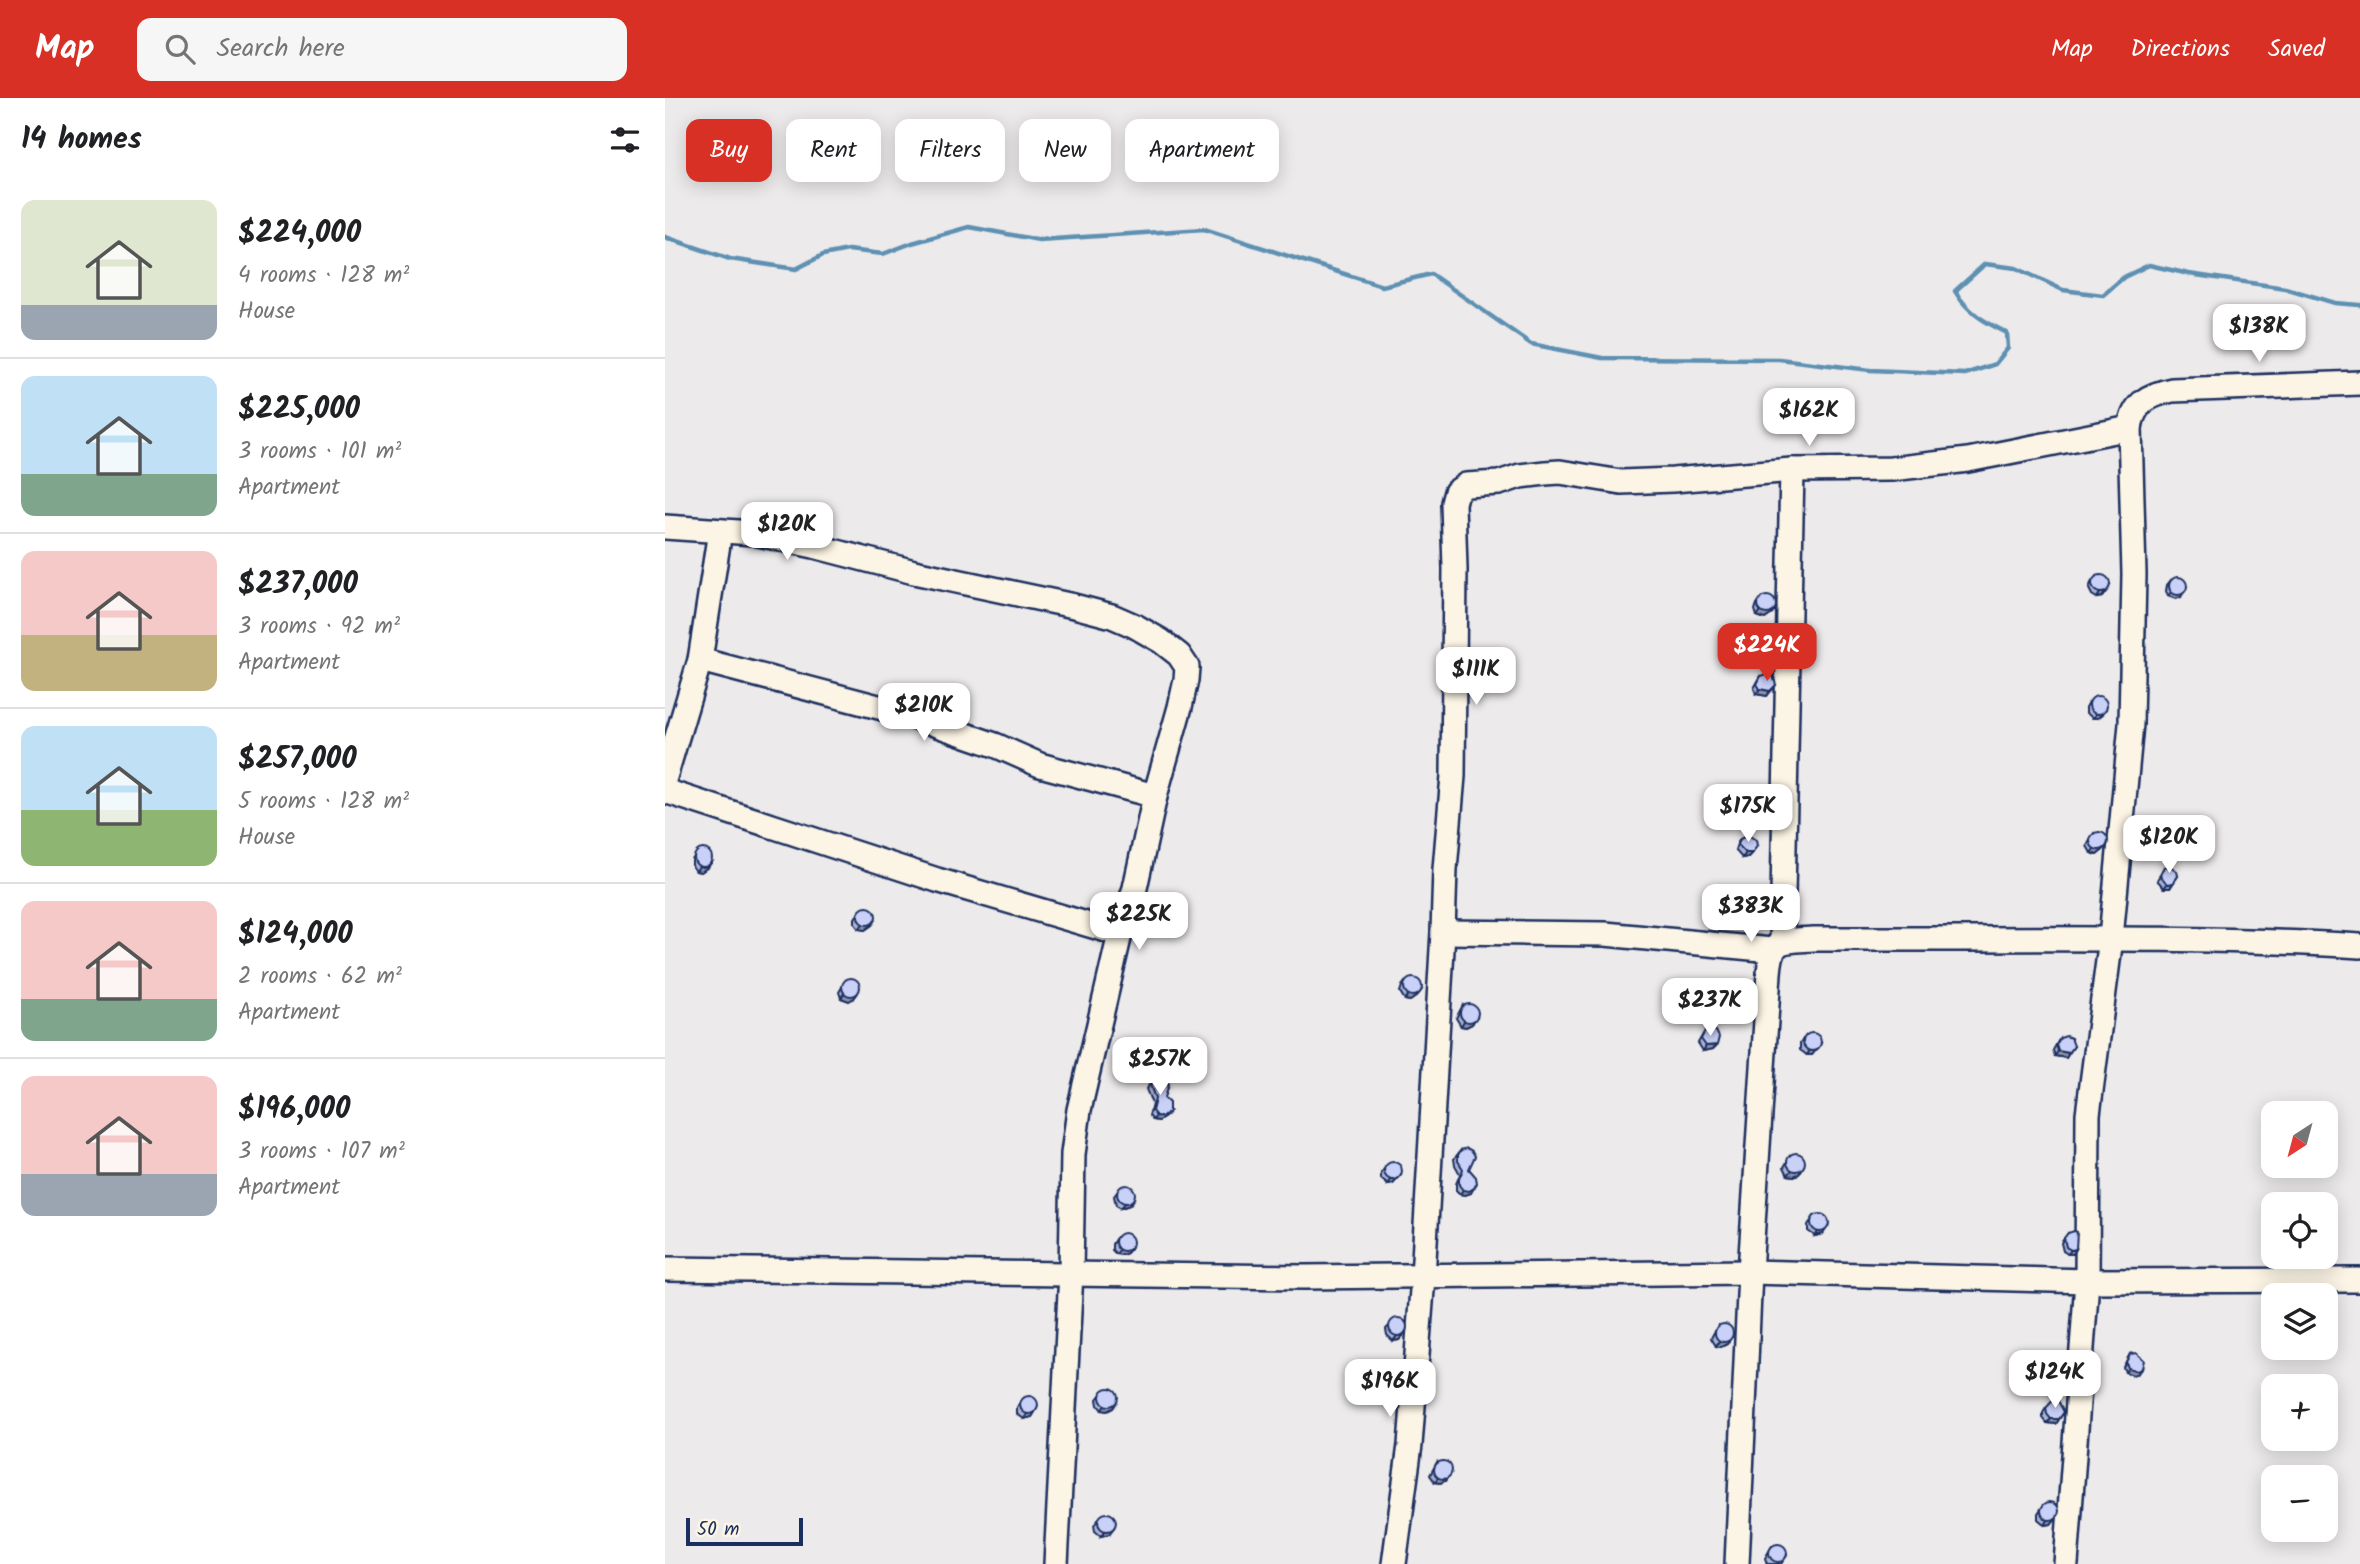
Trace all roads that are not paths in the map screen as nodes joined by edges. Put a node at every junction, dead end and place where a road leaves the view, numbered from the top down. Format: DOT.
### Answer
graph roads {
  1 [pos="2360,383"];
  2 [pos="2130,428"];
  3 [pos="1792,470"];
  4 [pos="665,527"];
  5 [pos="720,531"];
  6 [pos="700,660"];
  7 [pos="665,777"];
  8 [pos="665,792"];
  9 [pos="1155,796"];
  10 [pos="1443,932"];
  11 [pos="1120,934"];
  12 [pos="2111,938"];
  13 [pos="1777,946"];
  14 [pos="2360,946"];
  15 [pos="665,1269"];
  16 [pos="1750,1272"];
  17 [pos="1071,1273"];
  18 [pos="1423,1277"];
  19 [pos="2360,1280"];
  20 [pos="2087,1281"];
  21 [pos="1056,1564"];
  22 [pos="1394,1564"];
  23 [pos="1737,1564"];
  24 [pos="2066,1564"];
  1 -- 2 [label="street"];
  2 -- 3 [label="street"];
  2 -- 12 [label="street"];
  3 -- 10 [label="street"];
  3 -- 13 [label="street"];
  4 -- 5 [label="street"];
  5 -- 6 [label="street"];
  5 -- 9 [label="street"];
  6 -- 7 [label="street"];
  6 -- 9 [label="street"];
  8 -- 11 [label="street"];
  9 -- 11 [label="street"];
  10 -- 13 [label="street"];
  10 -- 18 [label="street"];
  11 -- 17 [label="street"];
  12 -- 13 [label="street"];
  12 -- 14 [label="street"];
  12 -- 20 [label="street"];
  13 -- 16 [label="street"];
  15 -- 17 [label="street"];
  16 -- 18 [label="street"];
  16 -- 20 [label="street"];
  16 -- 23 [label="street"];
  17 -- 18 [label="street"];
  17 -- 21 [label="street"];
  18 -- 22 [label="street"];
  19 -- 20 [label="street"];
  20 -- 24 [label="street"];
}
